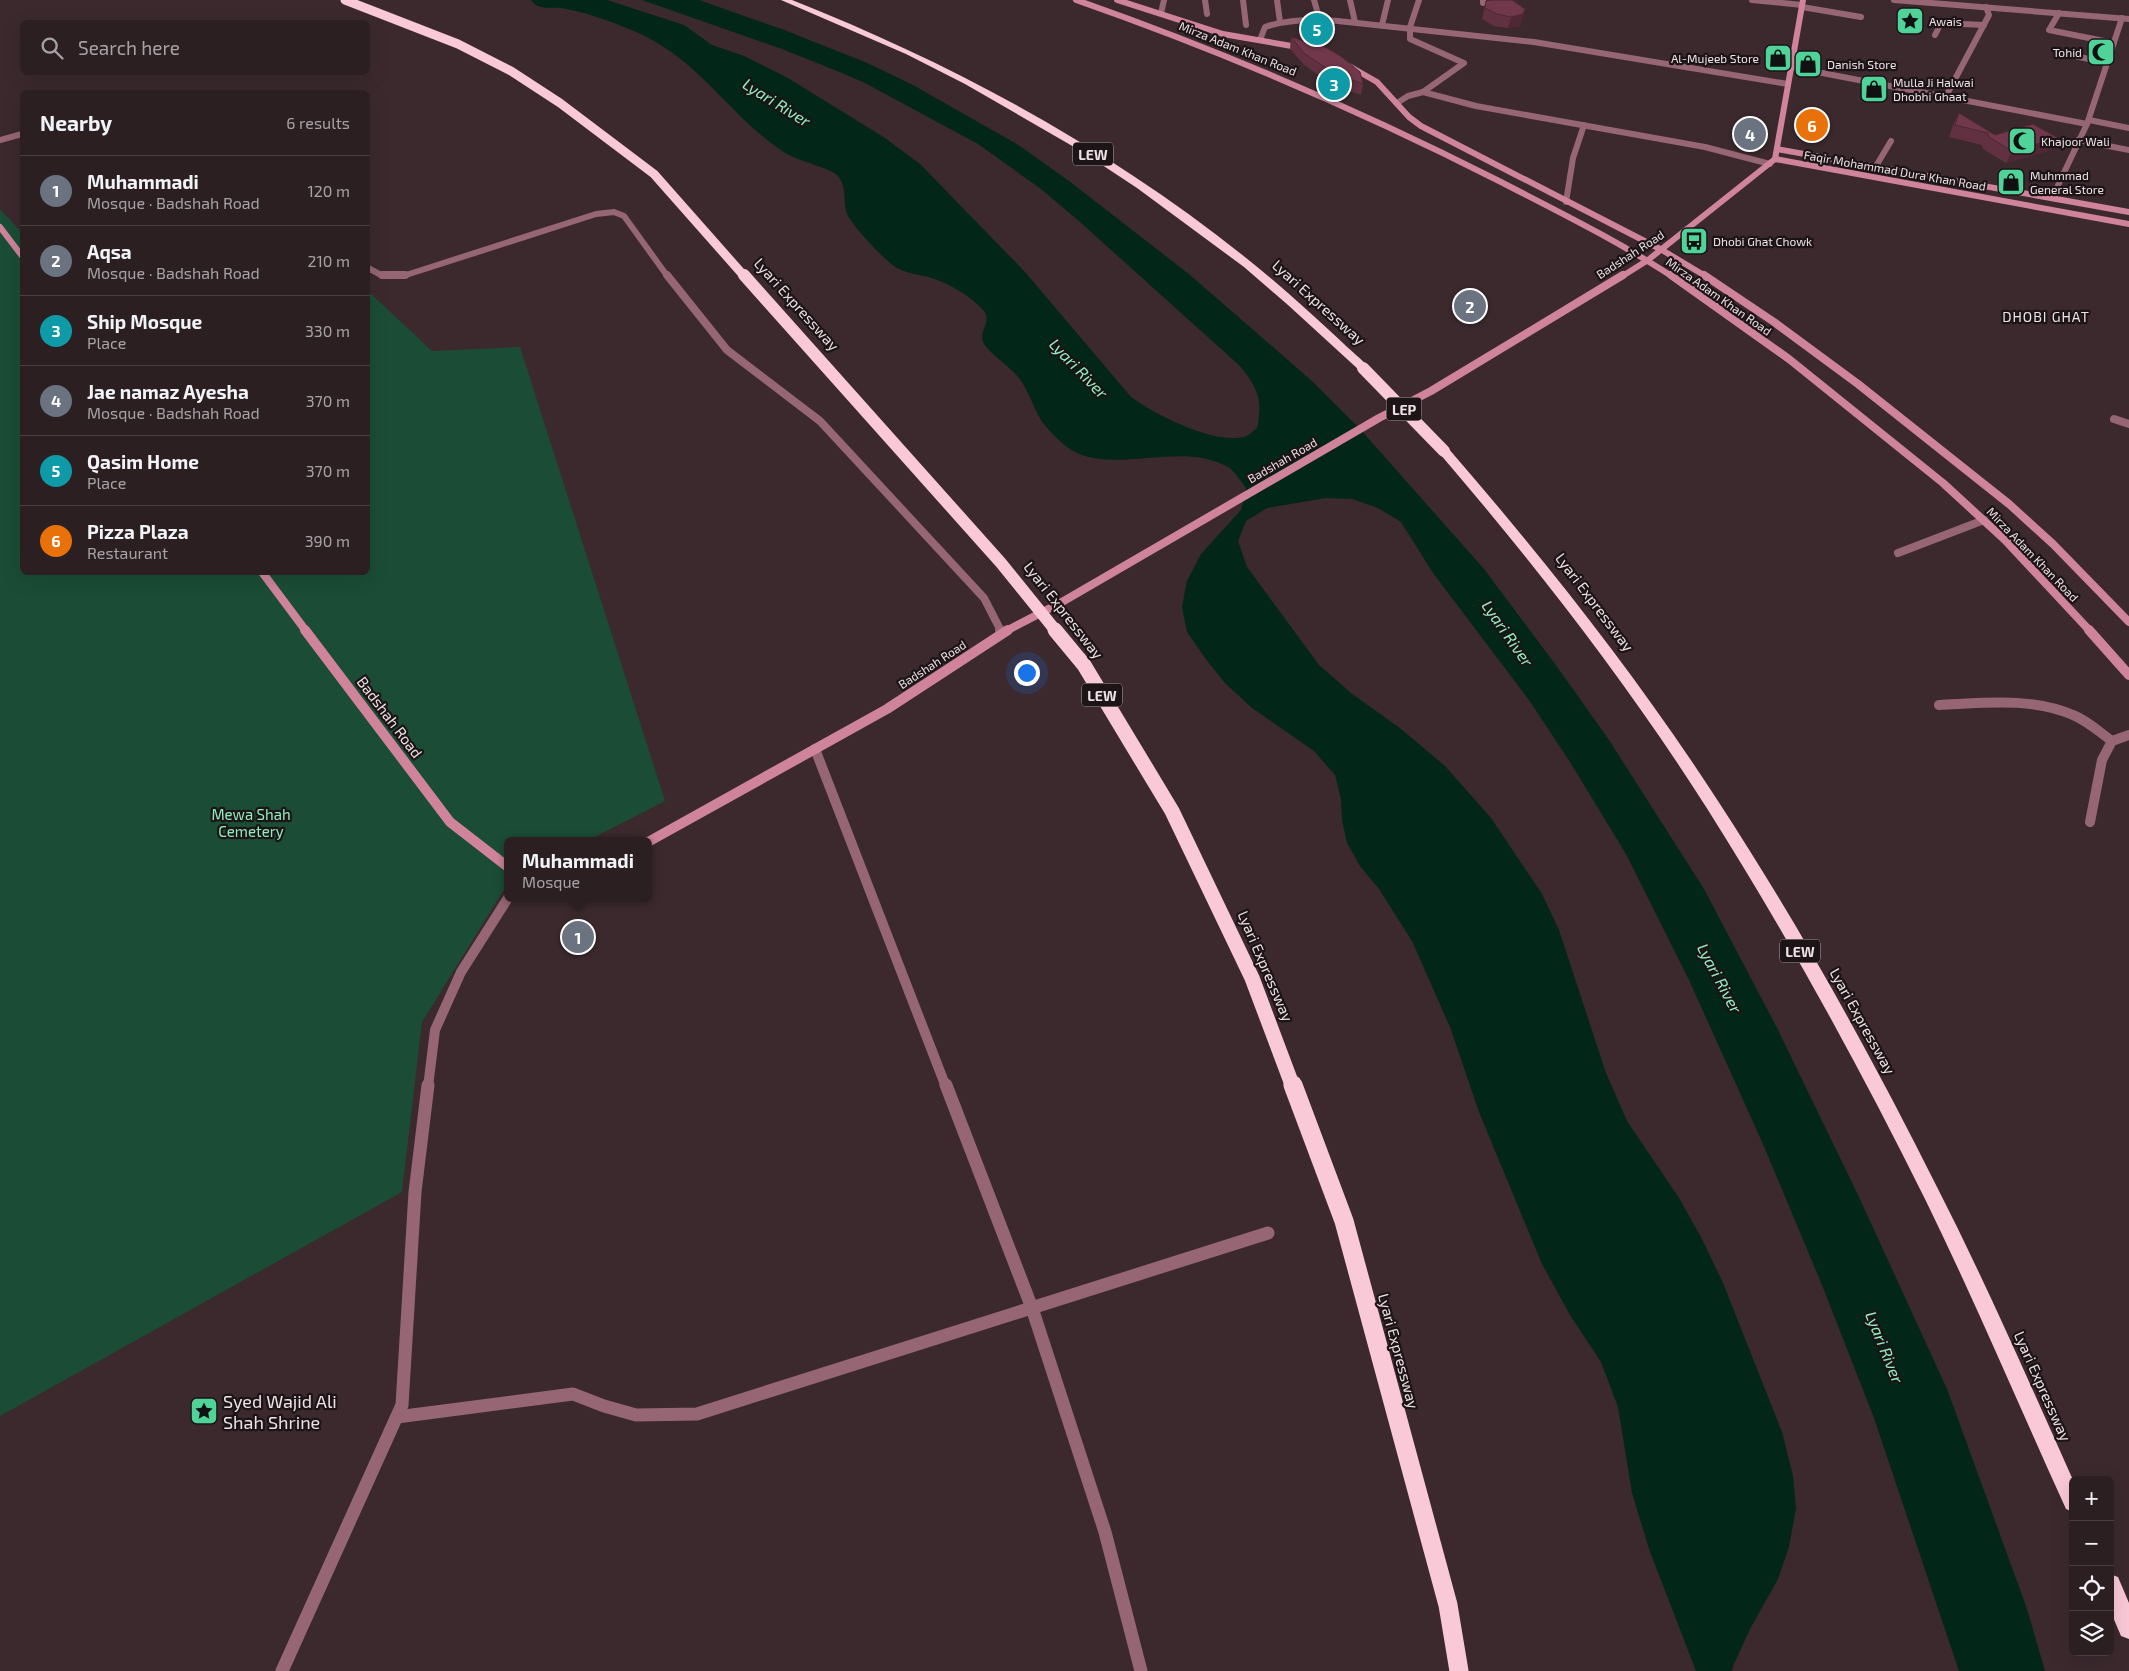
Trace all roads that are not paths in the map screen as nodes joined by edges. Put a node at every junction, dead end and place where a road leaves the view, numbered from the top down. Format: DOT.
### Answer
graph roads {
  1 [pos="345,0"];
  2 [pos="785,0"];
  3 [pos="1076,0"];
  4 [pos="1118,0"];
  5 [pos="1164,0"];
  6 [pos="1206,0"];
  7 [pos="1243,0"];
  8 [pos="1277,0"];
  9 [pos="1314,0"];
  10 [pos="1350,0"];
  11 [pos="1388,0"];
  12 [pos="1419,0"];
  13 [pos="1752,0"];
  14 [pos="1894,0"];
  15 [pos="1127,2"];
  16 [pos="1802,4"];
  17 [pos="1986,7"];
  18 [pos="1161,13"];
  19 [pos="2059,13"];
  20 [pos="1207,14"];
  21 [pos="1861,17"];
  22 [pos="2122,18"];
  23 [pos="2129,19"];
  24 [pos="1320,21"];
  25 [pos="1280,22"];
  26 [pos="1355,22"];
  27 [pos="1246,25"];
  28 [pos="1382,25"];
  29 [pos="1984,26"];
  30 [pos="1410,27"];
  31 [pos="1935,35"];
  32 [pos="1260,40"];
  33 [pos="2114,43"];
  34 [pos="1309,50"];
  35 [pos="2057,52"];
  36 [pos="1340,61"];
  37 [pos="2107,63"];
  38 [pos="1792,67"];
  39 [pos="1788,84"];
  40 [pos="1422,92"];
  41 [pos="1945,98"];
  42 [pos="1397,103"];
  43 [pos="2088,122"];
  44 [pos="1584,125"];
  45 [pos="2129,128"];
  46 [pos="20,135"];
  47 [pos="0,140"];
  48 [pos="2078,140"];
  49 [pos="1891,141"];
  50 [pos="1777,148"];
  51 [pos="2129,150"];
  52 [pos="1772,162"];
  53 [pos="1876,166"];
  54 [pos="2052,198"];
  55 [pos="1566,202"];
  56 [pos="2129,212"];
  57 [pos="2129,224"];
  58 [pos="0,227"];
  59 [pos="1662,250"];
  60 [pos="20,253"];
  61 [pos="1648,260"];
  62 [pos="370,269"];
  63 [pos="1363,368"];
  64 [pos="2114,419"];
  65 [pos="2129,424"];
  66 [pos="1444,451"];
  67 [pos="1984,520"];
  68 [pos="1898,553"];
  69 [pos="264,575"];
  70 [pos="2129,622"];
  71 [pos="1002,633"];
  72 [pos="2129,675"];
  73 [pos="1939,705"];
  74 [pos="2129,735"];
  75 [pos="2112,741"];
  76 [pos="815,749"];
  77 [pos="2090,822"];
  78 [pos="652,840"];
  79 [pos="504,864"];
  80 [pos="505,902"];
  81 [pos="1268,1233"];
  82 [pos="1032,1308"];
  83 [pos="397,1417"];
  84 [pos="2069,1493"];
  85 [pos="2114,1594"];
  86 [pos="2129,1628"];
  87 [pos="282,1671"];
  88 [pos="1141,1671"];
  89 [pos="1459,1671"];
  1 -- 89 [label="highway, Lyari Expressway / LEW, bridge"];
  2 -- 63 [label="highway, Lyari Expressway / LEW"];
  3 -- 61 [label="main road, Mirza Adam Khan Road"];
  4 -- 15 [label="main road, Mirza Adam Khan Road"];
  5 -- 18 [label="street"];
  6 -- 20 [label="street"];
  7 -- 27 [label="street"];
  8 -- 25 [label="street"];
  9 -- 24 [label="street"];
  10 -- 26 [label="street"];
  11 -- 28 [label="street"];
  12 -- 30 [label="street"];
  13 -- 16 [label="street"];
  14 -- 17 [label="street"];
  15 -- 18 [label="main road, Mirza Adam Khan Road"];
  16 -- 21 [label="street"];
  16 -- 38 [label="main road"];
  17 -- 19 [label="street"];
  17 -- 29 [label="street"];
  18 -- 32 [label="main road, Mirza Adam Khan Road"];
  19 -- 22 [label="street"];
  19 -- 33 [label="street"];
  22 -- 23 [label="street"];
  22 -- 33 [label="street"];
  24 -- 25 [label="street"];
  24 -- 26 [label="street"];
  25 -- 32 [label="street"];
  26 -- 28 [label="street"];
  28 -- 30 [label="street"];
  29 -- 31 [label="street"];
  29 -- 41 [label="street"];
  30 -- 39 [label="street"];
  30 -- 40 [label="street"];
  32 -- 34 [label="main road, Mirza Adam Khan Road"];
  33 -- 37 [label="street"];
  35 -- 37 [label="street"];
  36 -- 42 [label="main road, Mirza Adam Khan Road"];
  37 -- 43 [label="street"];
  38 -- 39 [label="main road"];
  38 -- 41 [label="street"];
  39 -- 50 [label="main road"];
  40 -- 42 [label="street"];
  40 -- 44 [label="street"];
  41 -- 43 [label="street"];
  42 -- 55 [label="main road, Mirza Adam Khan Road"];
  43 -- 45 [label="street"];
  43 -- 48 [label="street"];
  44 -- 52 [label="street"];
  44 -- 55 [label="street"];
  46 -- 47 [label="street"];
  48 -- 51 [label="street"];
  48 -- 54 [label="street"];
  49 -- 53 [label="street"];
  50 -- 52 [label="main road"];
  50 -- 53 [label="main road, Faqir Mohammad Dura Khan Road"];
  52 -- 57 [label="main road, Faqir Mohammad Dura Khan Road"];
  52 -- 59 [label="main road, Badshah Road"];
  53 -- 54 [label="main road, Faqir Mohammad Dura Khan Road"];
  54 -- 56 [label="main road, Faqir Mohammad Dura Khan Road"];
  55 -- 59 [label="main road, Mirza Adam Khan Road"];
  58 -- 60 [label="main road"];
  59 -- 61 [label="main road, Badshah Road"];
  59 -- 70 [label="main road, Mirza Adam Khan Road"];
  61 -- 67 [label="main road, Mirza Adam Khan Road"];
  61 -- 71 [label="main road, Badshah Road"];
  62 -- 71 [label="street"];
  63 -- 66 [label="highway, Lyari Expressway / LEP, bridge"];
  64 -- 65 [label="street"];
  66 -- 84 [label="highway, Lyari Expressway / LEW"];
  67 -- 68 [label="street"];
  67 -- 72 [label="main road, Mirza Adam Khan Road"];
  69 -- 79 [label="main road, Badshah Road"];
  71 -- 76 [label="main road, Badshah Road"];
  73 -- 75 [label="street"];
  74 -- 75 [label="street"];
  75 -- 77 [label="street"];
  76 -- 78 [label="main road, Badshah Road"];
  76 -- 82 [label="street"];
  80 -- 83 [label="street"];
  81 -- 82 [label="street"];
  82 -- 83 [label="street"];
  82 -- 88 [label="street"];
  83 -- 87 [label="street"];
  85 -- 86 [label="highway"];
}
